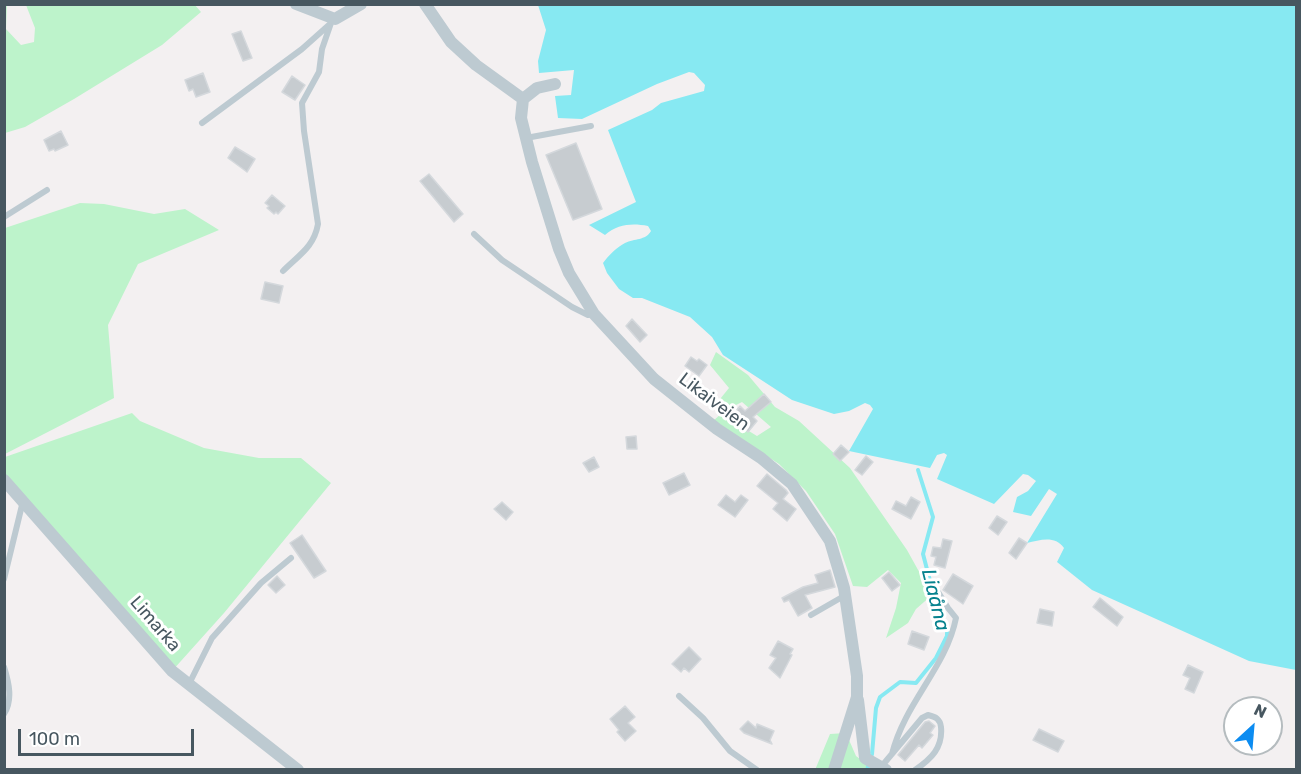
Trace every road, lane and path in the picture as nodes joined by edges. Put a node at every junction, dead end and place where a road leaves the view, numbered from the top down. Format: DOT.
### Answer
graph roads {
  1 [pos="296,4"];
  2 [pos="361,4"];
  3 [pos="428,6"];
  4 [pos="333,21"];
  5 [pos="555,84"];
  6 [pos="523,99"];
  7 [pos="202,123"];
  8 [pos="591,126"];
  9 [pos="526,138"];
  10 [pos="47,190"];
  11 [pos="4,217"];
  12 [pos="474,234"];
  13 [pos="284,270"];
  14 [pos="594,314"];
  15 [pos="4,480"];
  16 [pos="23,500"];
  17 [pos="291,558"];
  18 [pos="4,579"];
  19 [pos="935,587"];
  20 [pos="845,596"];
  21 [pos="811,615"];
  22 [pos="4,667"];
  23 [pos="189,684"];
  24 [pos="679,696"];
  25 [pos="857,697"];
  26 [pos="4,714"];
  27 [pos="892,754"];
  28 [pos="883,768"];
  29 [pos="298,770"];
  30 [pos="757,770"];
  31 [pos="834,770"];
  32 [pos="915,770"];
  1 -- 4 [label="street"];
  2 -- 4 [label="street"];
  3 -- 6 [label="street"];
  4 -- 7 [label="lane"];
  4 -- 13 [label="lane"];
  5 -- 6 [label="street"];
  6 -- 9 [label="street, Likaiveien"];
  8 -- 9 [label="lane"];
  9 -- 14 [label="street, Likaiveien"];
  10 -- 11 [label="lane"];
  12 -- 14 [label="lane"];
  14 -- 20 [label="street, Likaiveien"];
  15 -- 16 [label="street, Limarka"];
  16 -- 18 [label="lane"];
  16 -- 23 [label="street, Limarka"];
  17 -- 23 [label="lane"];
  19 -- 27 [label="lane"];
  20 -- 21 [label="lane"];
  20 -- 25 [label="street, Likaiveien"];
  22 -- 26 [label="lane"];
  23 -- 29 [label="street, Limarka"];
  24 -- 30 [label="lane"];
  25 -- 28 [label="street"];
  25 -- 31 [label="street, Likaiveien"];
  27 -- 28 [label="lane"];
  27 -- 32 [label="lane"];
}
